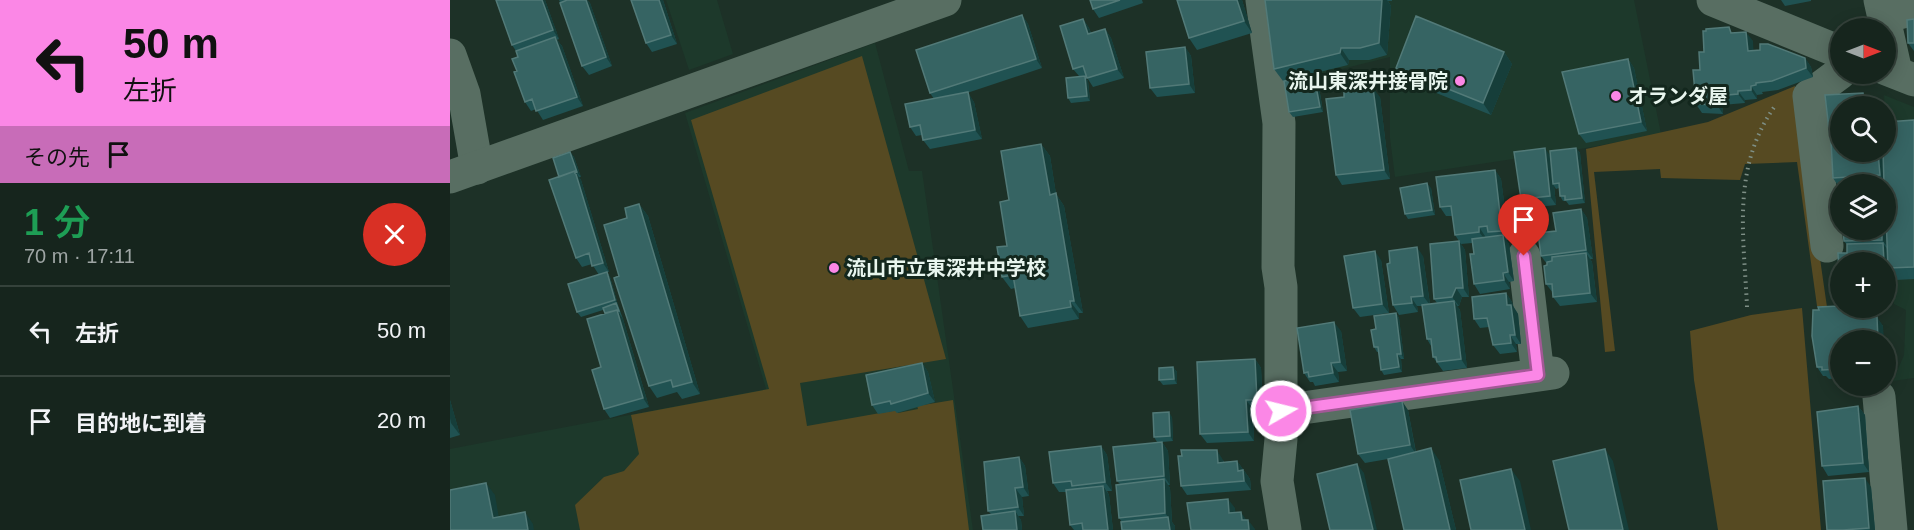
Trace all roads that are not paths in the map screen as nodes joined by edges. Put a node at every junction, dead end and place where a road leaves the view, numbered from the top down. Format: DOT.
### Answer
graph roads {
  1 [pos="945,0"];
  2 [pos="1262,0"];
  3 [pos="1713,0"];
  4 [pos="1893,9"];
  5 [pos="1830,48"];
  6 [pos="450,55"];
  7 [pos="1898,74"];
  8 [pos="1830,80"];
  9 [pos="463,172"];
  10 [pos="1827,246"];
  11 [pos="1524,256"];
  12 [pos="1879,397"];
  13 [pos="1281,411"];
  14 [pos="1898,514"];
  15 [pos="1285,530"];
  1 -- 9 [label="street"];
  2 -- 13 [label="street"];
  3 -- 5 [label="street"];
  4 -- 7 [label="street"];
  6 -- 9 [label="street"];
  8 -- 10 [label="street"];
  11 -- 13 [label="street"];
  12 -- 14 [label="street"];
  13 -- 15 [label="street"];
}
